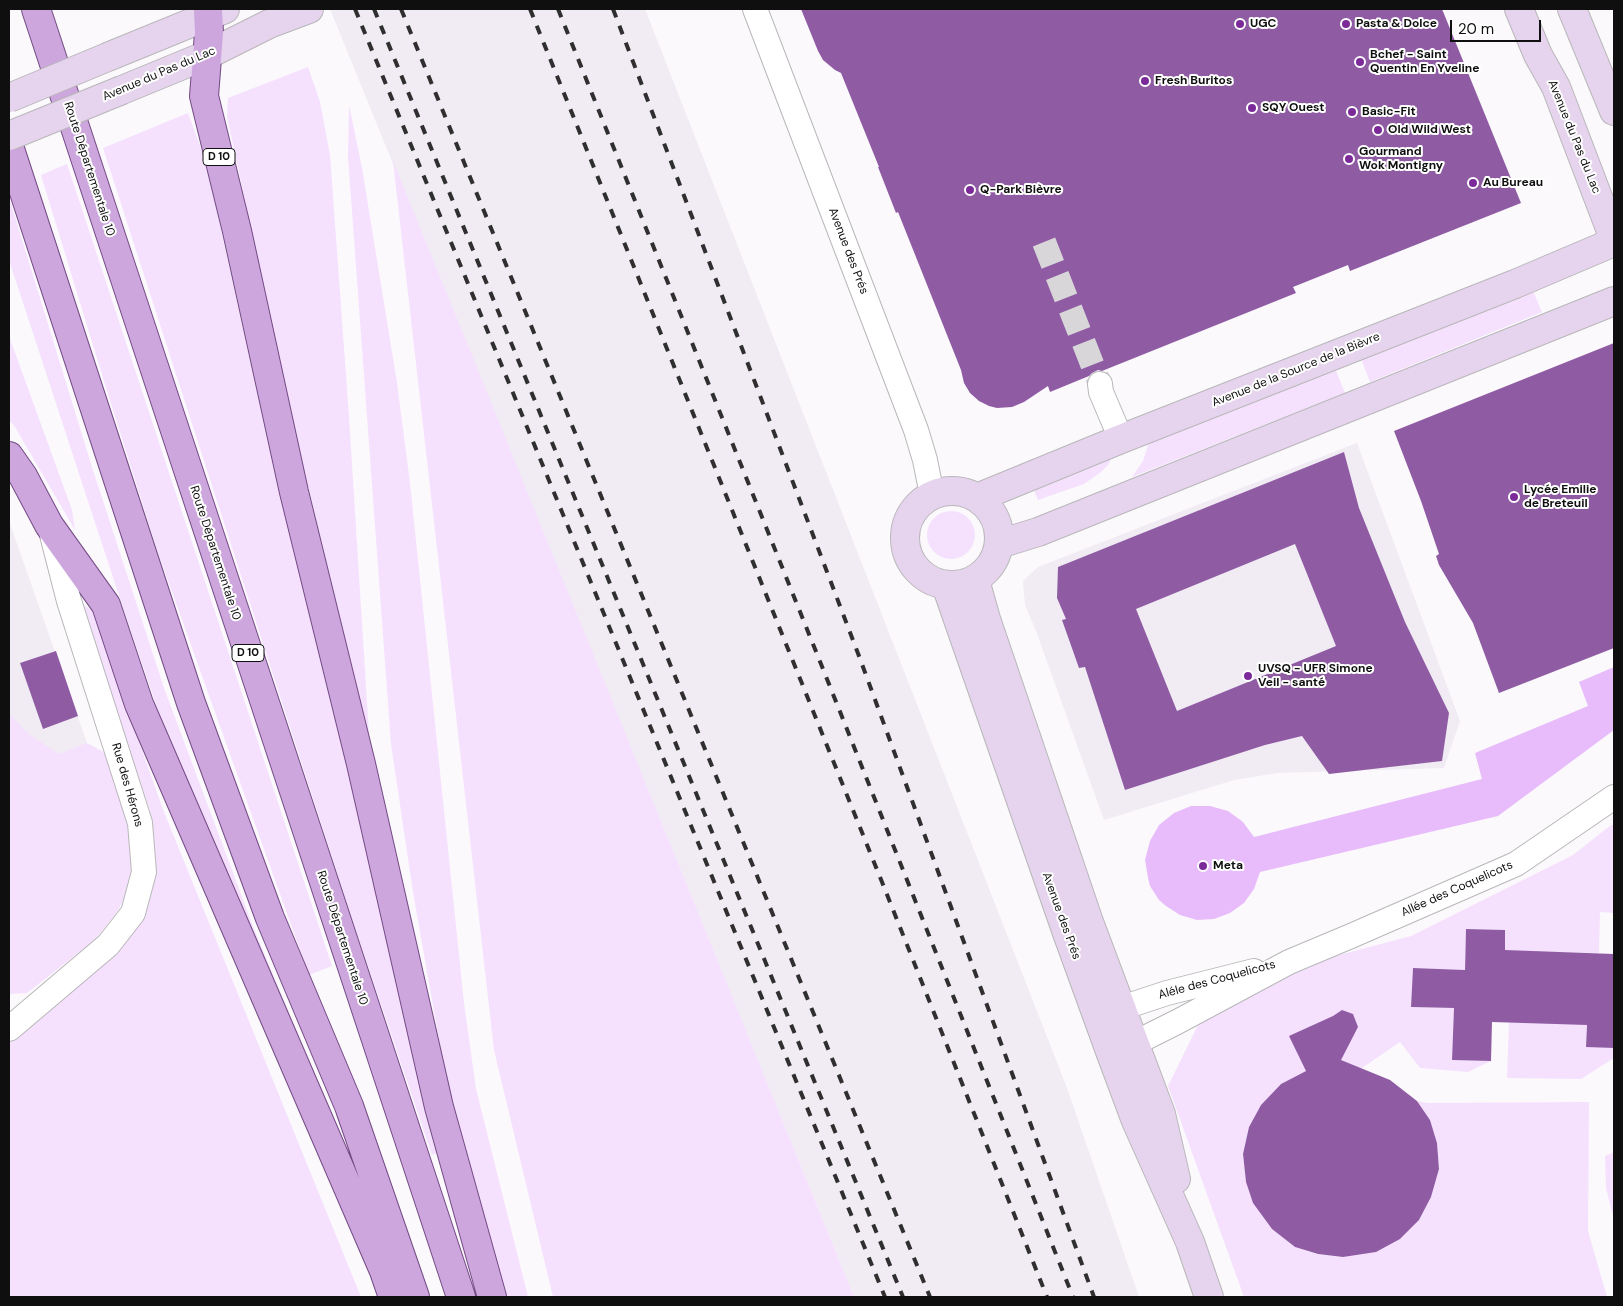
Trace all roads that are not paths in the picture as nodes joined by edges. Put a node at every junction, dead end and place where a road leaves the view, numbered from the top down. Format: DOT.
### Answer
graph roads {
  1 [pos="36,9"];
  2 [pos="308,9"];
  3 [pos="755,9"];
  4 [pos="1519,9"];
  5 [pos="1572,9"];
  6 [pos="214,11"];
  7 [pos="207,55"];
  8 [pos="9,98"];
  9 [pos="1614,111"];
  10 [pos="9,136"];
  11 [pos="9,146"];
  12 [pos="1614,241"];
  13 [pos="1614,301"];
  14 [pos="1100,384"];
  15 [pos="1120,439"];
  16 [pos="9,456"];
  17 [pos="932,496"];
  18 [pos="977,498"];
  19 [pos="49,525"];
  20 [pos="999,544"];
  21 [pos="975,580"];
  22 [pos="946,585"];
  23 [pos="1614,797"];
  24 [pos="1289,962"];
  25 [pos="1109,1012"];
  26 [pos="9,1029"];
  27 [pos="1123,1049"];
  28 [pos="393,1297"];
  29 [pos="416,1297"];
  30 [pos="461,1297"];
  31 [pos="492,1297"];
  32 [pos="1209,1297"];
  1 -- 30 [label="main road, Route Départementale 10 / D 10"];
  2 -- 7 [label="main road, Avenue du Pas du Lac"];
  3 -- 17 [label="street, Avenue des Prés"];
  4 -- 12 [label="main road, Avenue du Pas du Lac"];
  5 -- 9 [label="main road"];
  6 -- 7 [label="main road, D 10"];
  6 -- 8 [label="main road, bridge"];
  7 -- 10 [label="main road, Avenue du Pas du Lac, bridge"];
  7 -- 31 [label="main road, D 10"];
  11 -- 29 [label="main road"];
  12 -- 15 [label="main road, Avenue de la Source de la Bièvre"];
  13 -- 20 [label="main road"];
  14 -- 15 [label="street"];
  15 -- 18 [label="main road, Avenue de la Source de la Bièvre"];
  16 -- 19 [label="main road"];
  17 -- 18 [label="main road"];
  17 -- 22 [label="main road"];
  18 -- 20 [label="main road"];
  19 -- 26 [label="street, Rue des Hérons"];
  19 -- 28 [label="main road"];
  20 -- 21 [label="main road"];
  21 -- 22 [label="main road"];
  21 -- 25 [label="main road, Avenue des Prés"];
  22 -- 25 [label="main road, Avenue des Prés"];
  23 -- 24 [label="street, Allée des Coquelicots"];
  24 -- 25 [label="street, Aléle des Coquelicots"];
  24 -- 27 [label="street, Aléle des Coquelicots"];
  25 -- 27 [label="main road, Avenue des Prés"];
  27 -- 32 [label="main road, Avenue des Prés"];
}
